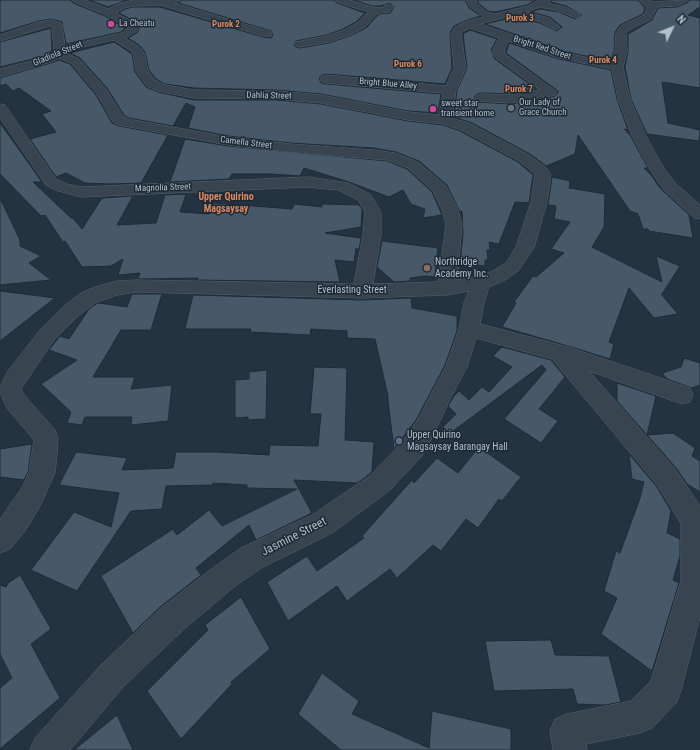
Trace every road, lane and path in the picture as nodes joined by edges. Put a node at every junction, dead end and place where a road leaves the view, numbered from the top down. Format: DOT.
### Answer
graph roads {
  1 [pos="76,0"];
  2 [pos="176,0"];
  3 [pos="340,0"];
  4 [pos="471,0"];
  5 [pos="683,0"];
  6 [pos="161,2"];
  7 [pos="544,2"];
  8 [pos="568,2"];
  9 [pos="647,3"];
  10 [pos="378,6"];
  11 [pos="512,12"];
  12 [pos="110,13"];
  13 [pos="576,15"];
  14 [pos="493,17"];
  15 [pos="469,24"];
  16 [pos="555,27"];
  17 [pos="267,34"];
  18 [pos="505,36"];
  19 [pos="0,38"];
  20 [pos="117,38"];
  21 [pos="300,44"];
  22 [pos="60,53"];
  23 [pos="617,67"];
  24 [pos="0,73"];
  25 [pos="326,79"];
  26 [pos="450,90"];
  27 [pos="481,98"];
  28 [pos="0,108"];
  29 [pos="445,120"];
  30 [pos="700,214"];
  31 [pos="481,283"];
  32 [pos="447,288"];
  33 [pos="362,290"];
  34 [pos="469,329"];
  35 [pos="559,353"];
  36 [pos="682,395"];
  37 [pos="7,404"];
  38 [pos="0,539"];
  39 [pos="47,750"];
  40 [pos="570,750"];
  1 -- 12 [label="street"];
  2 -- 6 [label="street"];
  3 -- 10 [label="street"];
  4 -- 14 [label="street"];
  5 -- 9 [label="street"];
  6 -- 12 [label="street"];
  6 -- 17 [label="street"];
  7 -- 8 [label="street"];
  7 -- 11 [label="street"];
  7 -- 13 [label="street"];
  9 -- 23 [label="street"];
  10 -- 21 [label="street"];
  11 -- 14 [label="street"];
  11 -- 16 [label="street"];
  12 -- 20 [label="street"];
  14 -- 15 [label="street"];
  15 -- 18 [label="street, Bright Red Street"];
  15 -- 26 [label="street"];
  18 -- 23 [label="street, Bright Red Street"];
  18 -- 27 [label="street"];
  19 -- 22 [label="street"];
  20 -- 22 [label="street, Gladiola Street"];
  20 -- 29 [label="street, Dahlia Street"];
  22 -- 24 [label="street, Gladiola Street"];
  22 -- 32 [label="street, Camella Street"];
  23 -- 30 [label="street"];
  25 -- 26 [label="street, Bright Blue Alley"];
  26 -- 29 [label="street"];
  28 -- 33 [label="street, Magnolia Street"];
  29 -- 31 [label="street, Everlasting Street"];
  31 -- 32 [label="street, Everlasting Street"];
  31 -- 34 [label="street, Jasmine Street"];
  32 -- 33 [label="street, Everlasting Street"];
  33 -- 37 [label="street, Everlasting Street"];
  34 -- 35 [label="street"];
  34 -- 39 [label="street, Jasmine Street"];
  35 -- 36 [label="street"];
  35 -- 40 [label="street"];
  37 -- 38 [label="street, Everlasting Street"];
}
